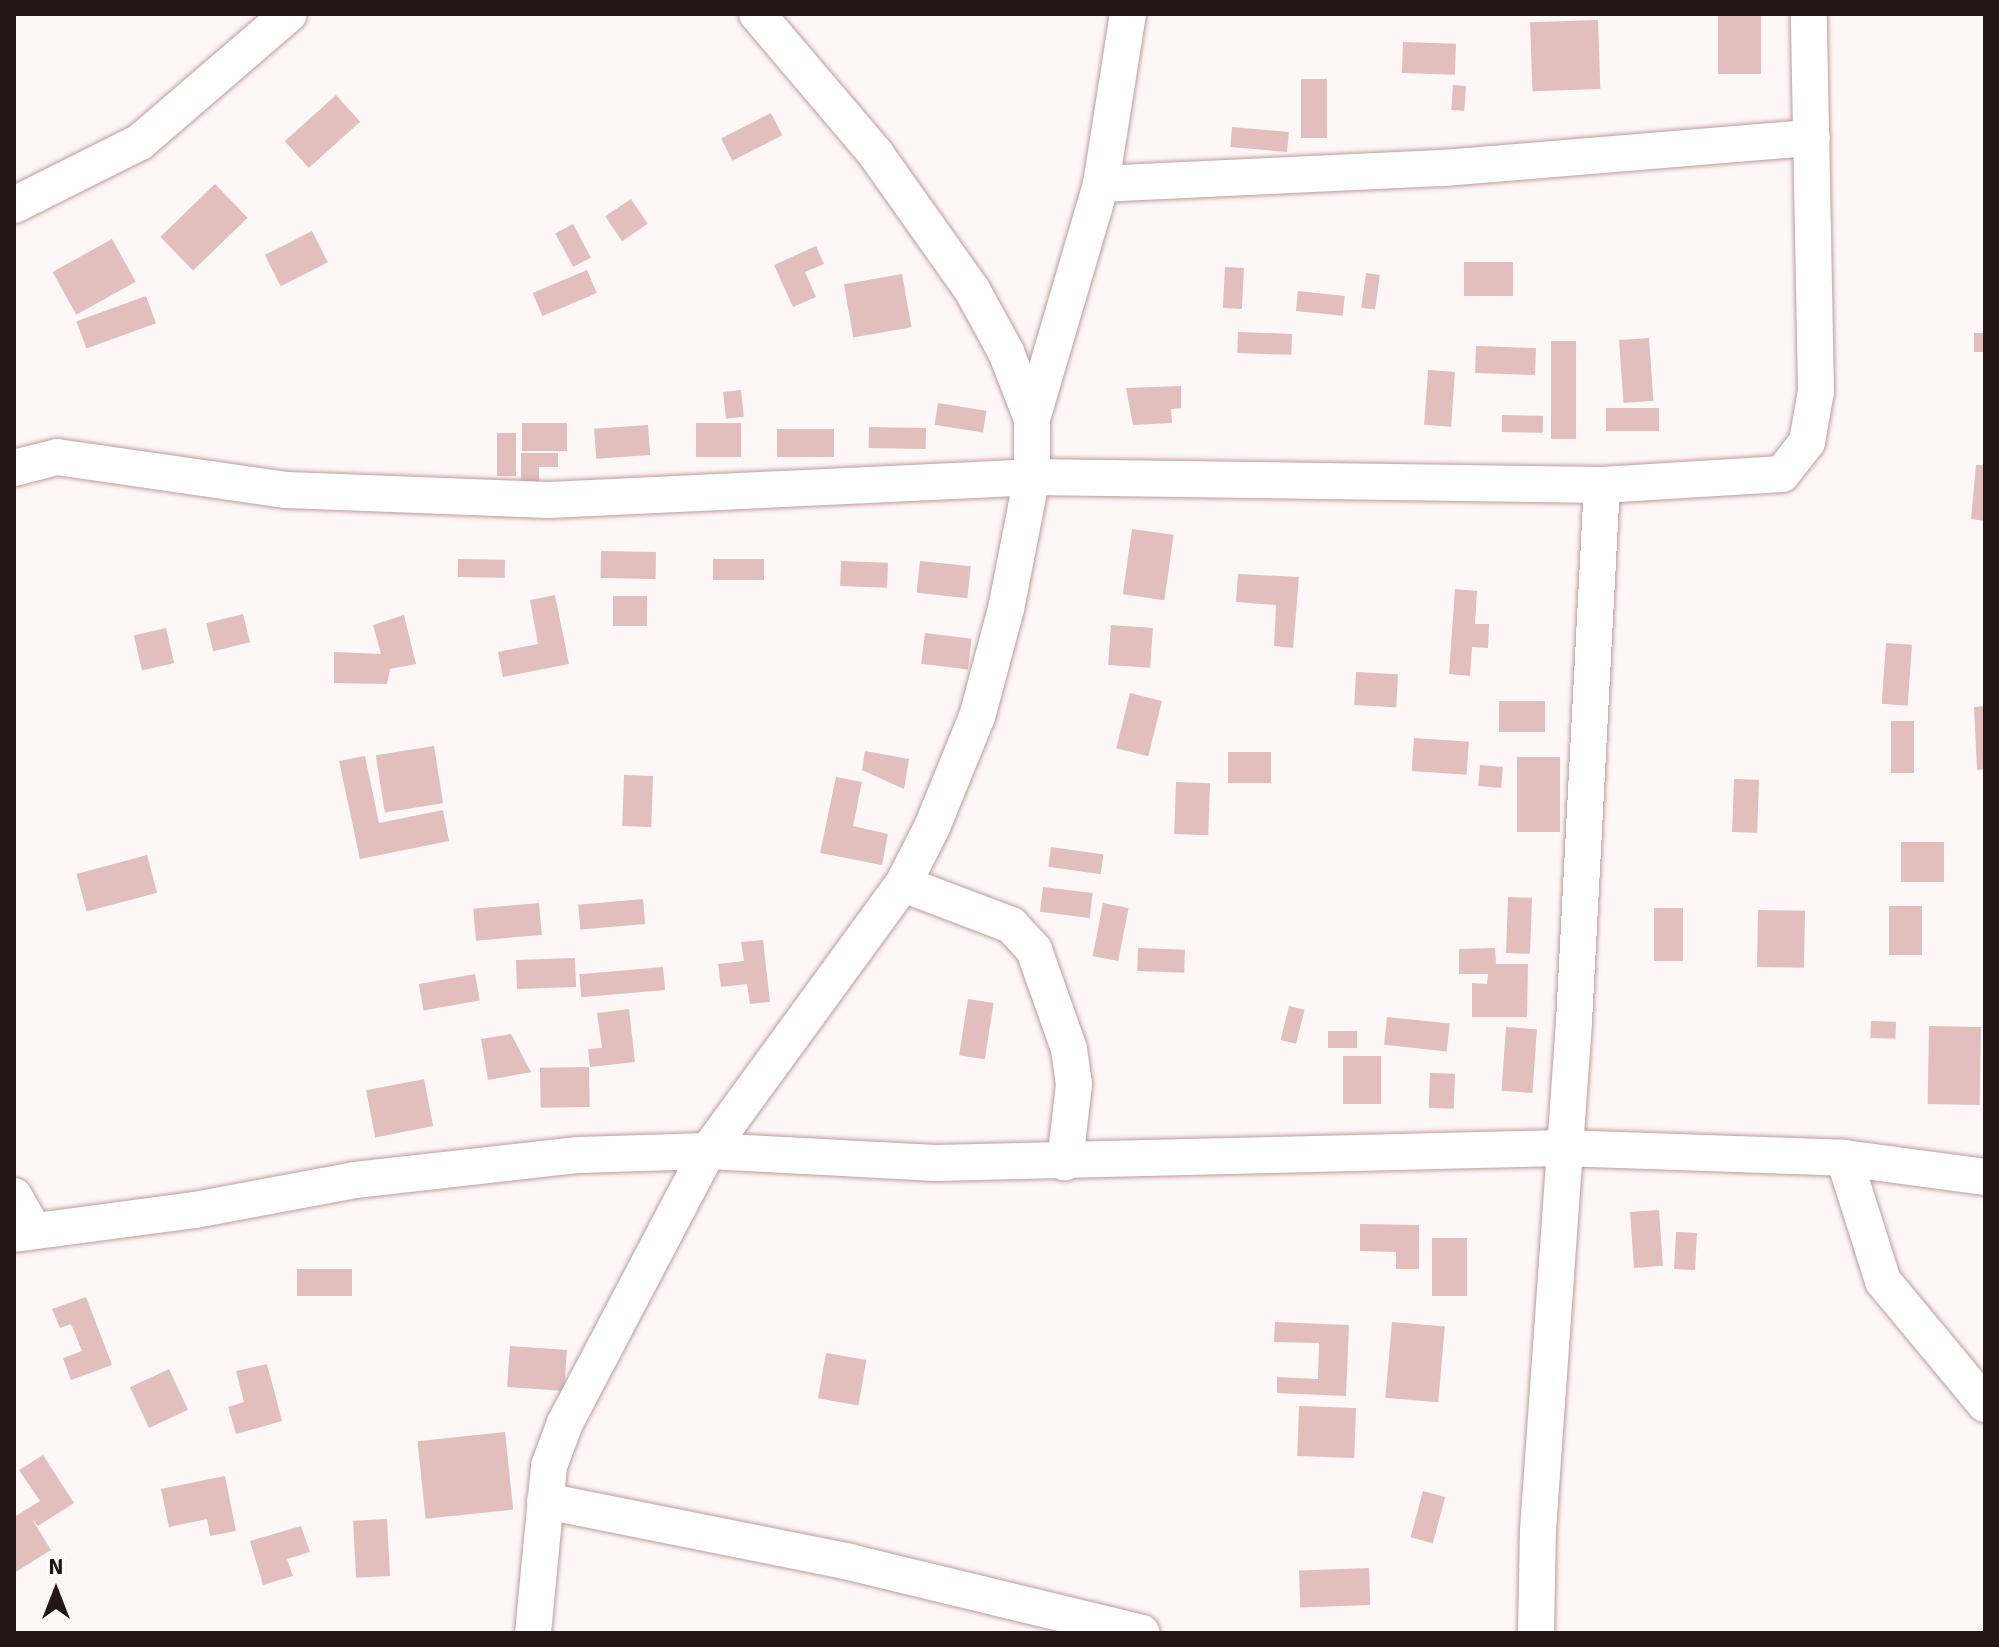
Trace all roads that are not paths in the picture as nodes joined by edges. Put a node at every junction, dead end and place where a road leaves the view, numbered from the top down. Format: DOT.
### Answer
graph roads {
  1 [pos="289,14"];
  2 [pos="757,14"];
  3 [pos="1128,14"];
  4 [pos="1809,14"];
  5 [pos="1812,138"];
  6 [pos="1101,184"];
  7 [pos="14,205"];
  8 [pos="1032,419"];
  9 [pos="14,468"];
  10 [pos="1032,477"];
  11 [pos="1602,485"];
  12 [pos="903,884"];
  13 [pos="1562,1148"];
  14 [pos="708,1151"];
  15 [pos="1844,1158"];
  16 [pos="1065,1162"];
  17 [pos="1985,1177"];
  18 [pos="14,1196"];
  19 [pos="24,1232"];
  20 [pos="1985,1404"];
  21 [pos="545,1501"];
  22 [pos="533,1633"];
  23 [pos="1142,1633"];
  24 [pos="1536,1633"];
  1 -- 7 [label="street"];
  2 -- 8 [label="street"];
  3 -- 6 [label="street"];
  4 -- 5 [label="street"];
  5 -- 6 [label="street"];
  5 -- 11 [label="street"];
  6 -- 8 [label="street"];
  8 -- 10 [label="street"];
  9 -- 10 [label="street"];
  10 -- 11 [label="street"];
  10 -- 12 [label="street"];
  11 -- 13 [label="street"];
  12 -- 14 [label="street"];
  12 -- 16 [label="street"];
  13 -- 15 [label="street"];
  13 -- 16 [label="street"];
  13 -- 24 [label="street"];
  14 -- 16 [label="street"];
  14 -- 19 [label="street"];
  14 -- 21 [label="street"];
  15 -- 17 [label="street"];
  15 -- 20 [label="street"];
  18 -- 19 [label="street"];
  21 -- 22 [label="street"];
  21 -- 23 [label="street"];
}
